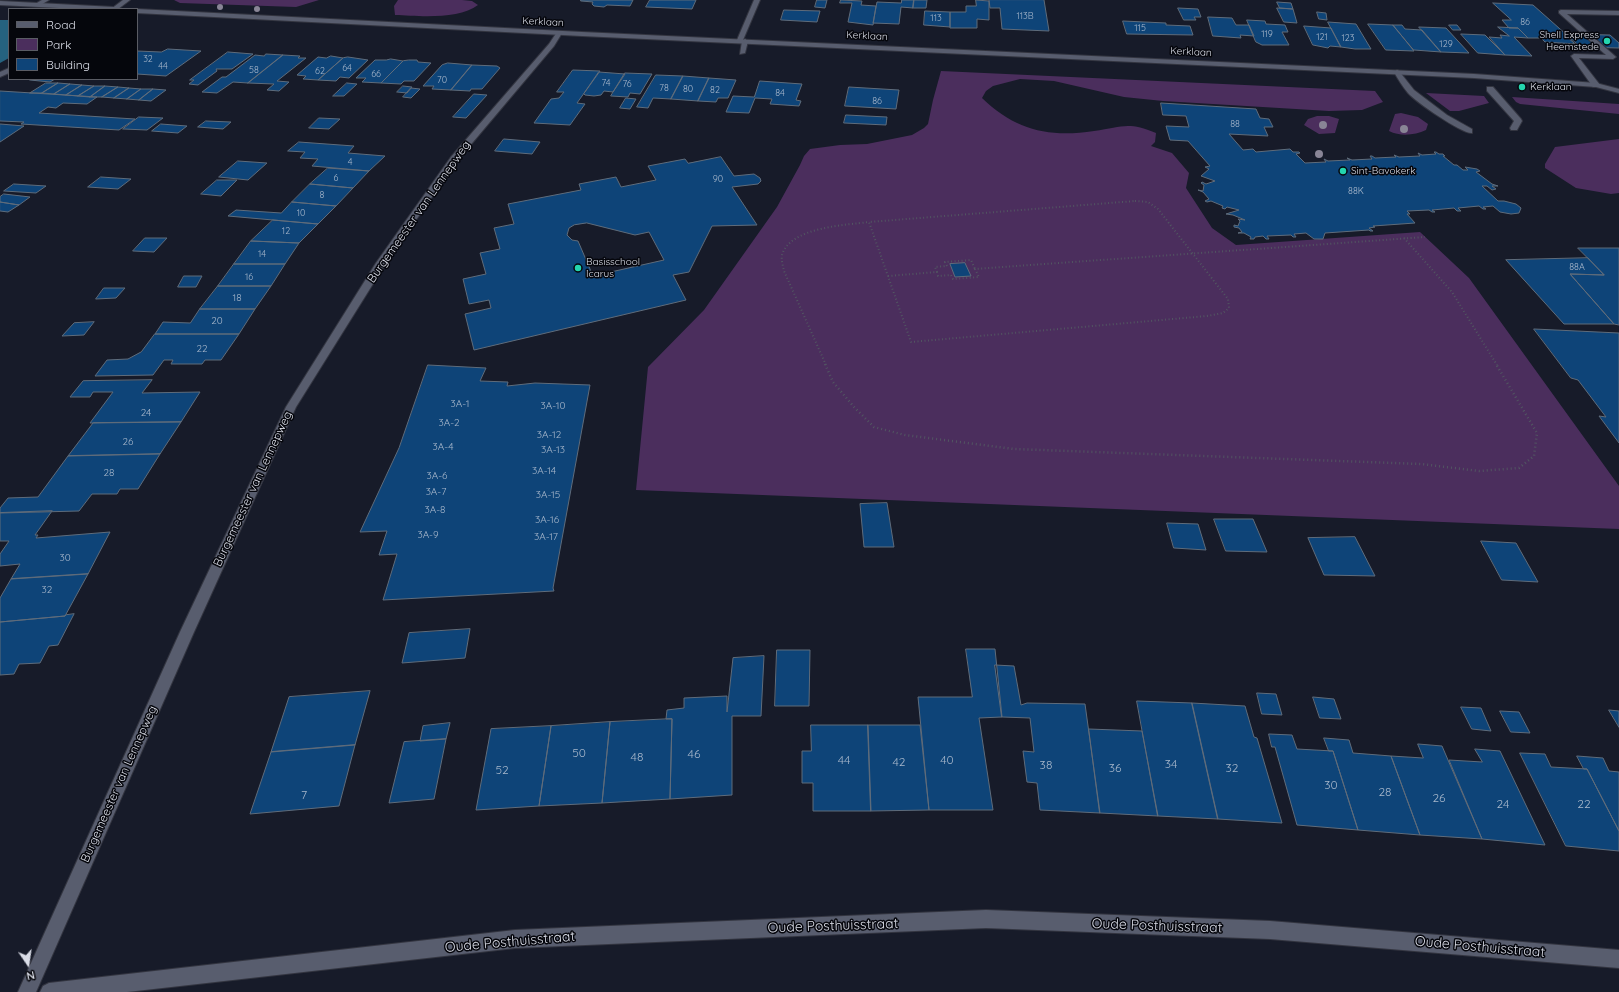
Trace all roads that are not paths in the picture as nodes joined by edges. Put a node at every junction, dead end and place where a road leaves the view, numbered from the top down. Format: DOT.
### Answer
graph roads {
  1 [pos="46,0"];
  2 [pos="127,0"];
  3 [pos="757,0"];
  4 [pos="0,3"];
  5 [pos="37,5"];
  6 [pos="95,8"];
  7 [pos="115,8"];
  8 [pos="138,12"];
  9 [pos="1619,13"];
  10 [pos="559,33"];
  11 [pos="743,40"];
  12 [pos="742,53"];
  13 [pos="1397,72"];
  14 [pos="1619,83"];
  15 [pos="1596,85"];
  16 [pos="1490,90"];
  17 [pos="1619,91"];
  18 [pos="1514,128"];
  19 [pos="1469,131"];
  20 [pos="1619,959"];
  21 [pos="27,992"];
  22 [pos="49,992"];
  1 -- 5 [label="street"];
  2 -- 7 [label="street"];
  3 -- 11 [label="street"];
  4 -- 5 [label="street"];
  5 -- 6 [label="street"];
  8 -- 10 [label="street, Kerklaan"];
  9 -- 15 [label="street"];
  10 -- 11 [label="street, Kerklaan"];
  10 -- 21 [label="street, Burgemeester van Lennepweg"];
  11 -- 12 [label="street"];
  11 -- 13 [label="street, Kerklaan"];
  13 -- 15 [label="street, Kerklaan"];
  13 -- 19 [label="street"];
  14 -- 15 [label="street, Kerklaan"];
  15 -- 17 [label="street, Kerklaan"];
  16 -- 18 [label="street"];
  20 -- 22 [label="street, Oude Posthuisstraat"];
}
